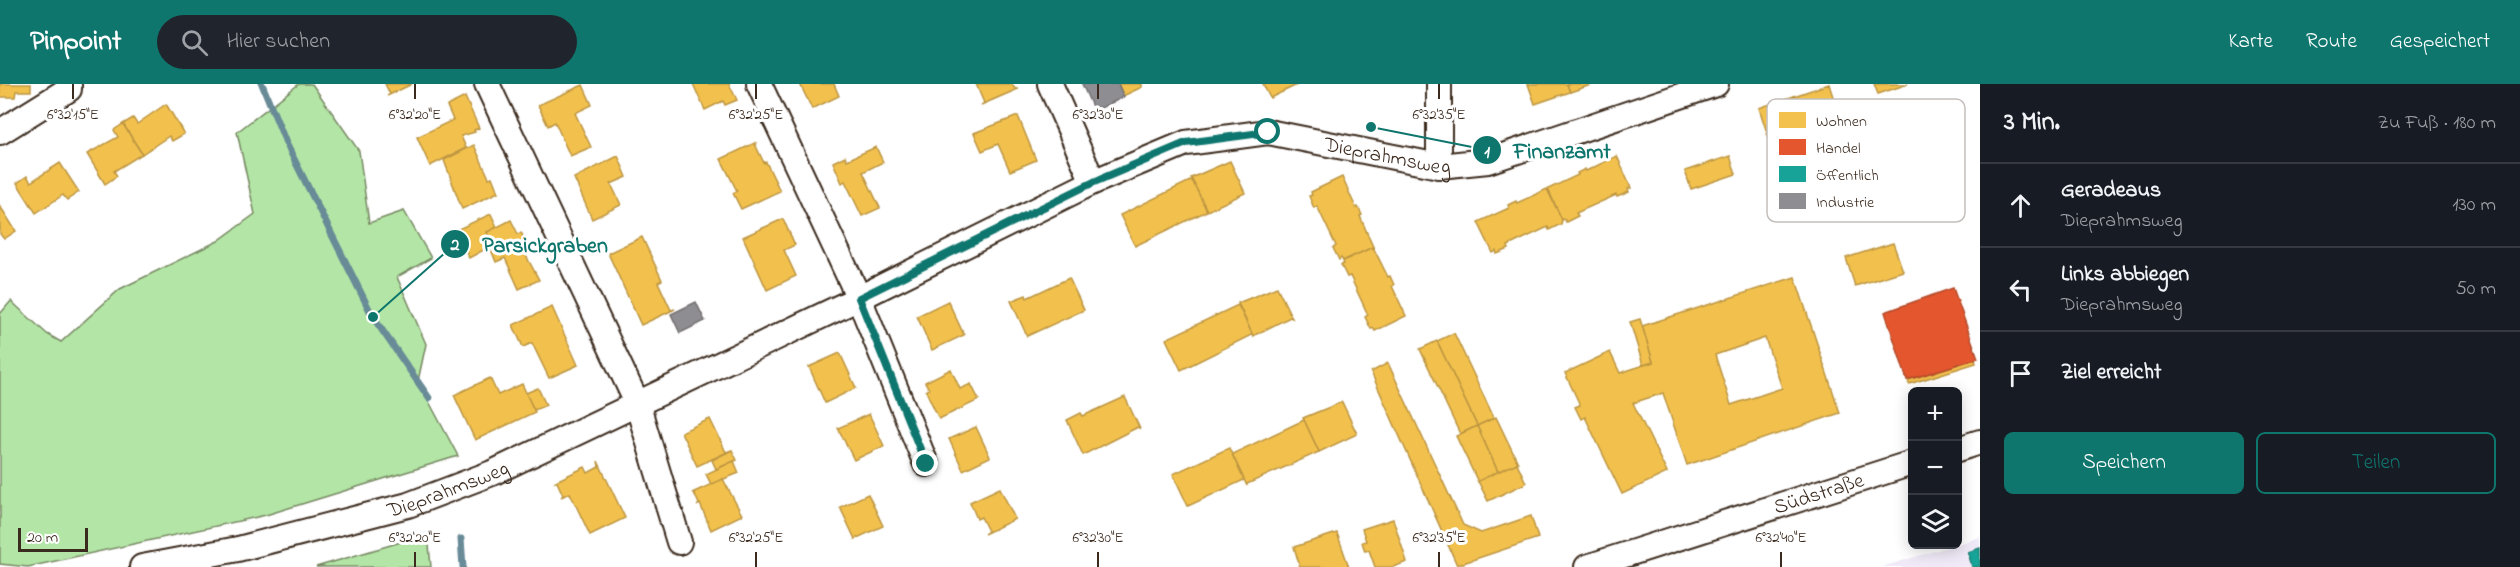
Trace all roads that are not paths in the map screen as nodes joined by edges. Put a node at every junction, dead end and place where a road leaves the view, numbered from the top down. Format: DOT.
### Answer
graph roads {
  1 [pos="69,84"];
  2 [pos="487,84"];
  3 [pos="759,84"];
  4 [pos="1050,84"];
  5 [pos="1439,84"];
  6 [pos="1716,84"];
  7 [pos="0,132"];
  8 [pos="1439,166"];
  9 [pos="1094,182"];
  10 [pos="859,298"];
  11 [pos="637,403"];
  12 [pos="1980,442"];
  13 [pos="1962,448"];
  14 [pos="926,464"];
  15 [pos="1908,464"];
  16 [pos="679,542"];
  17 [pos="142,567"];
  18 [pos="1587,567"];
  1 -- 7 [label="street"];
  2 -- 11 [label="street"];
  3 -- 10 [label="street"];
  4 -- 9 [label="street"];
  5 -- 8 [label="street"];
  6 -- 8 [label="street, Dieprahmsweg"];
  8 -- 9 [label="street, Dieprahmsweg"];
  9 -- 10 [label="street, Dieprahmsweg"];
  10 -- 11 [label="street, Dieprahmsweg"];
  10 -- 14 [label="street"];
  11 -- 16 [label="street"];
  11 -- 17 [label="street, Dieprahmsweg"];
  12 -- 13 [label="street"];
  15 -- 18 [label="street, Südstraße"];
}
